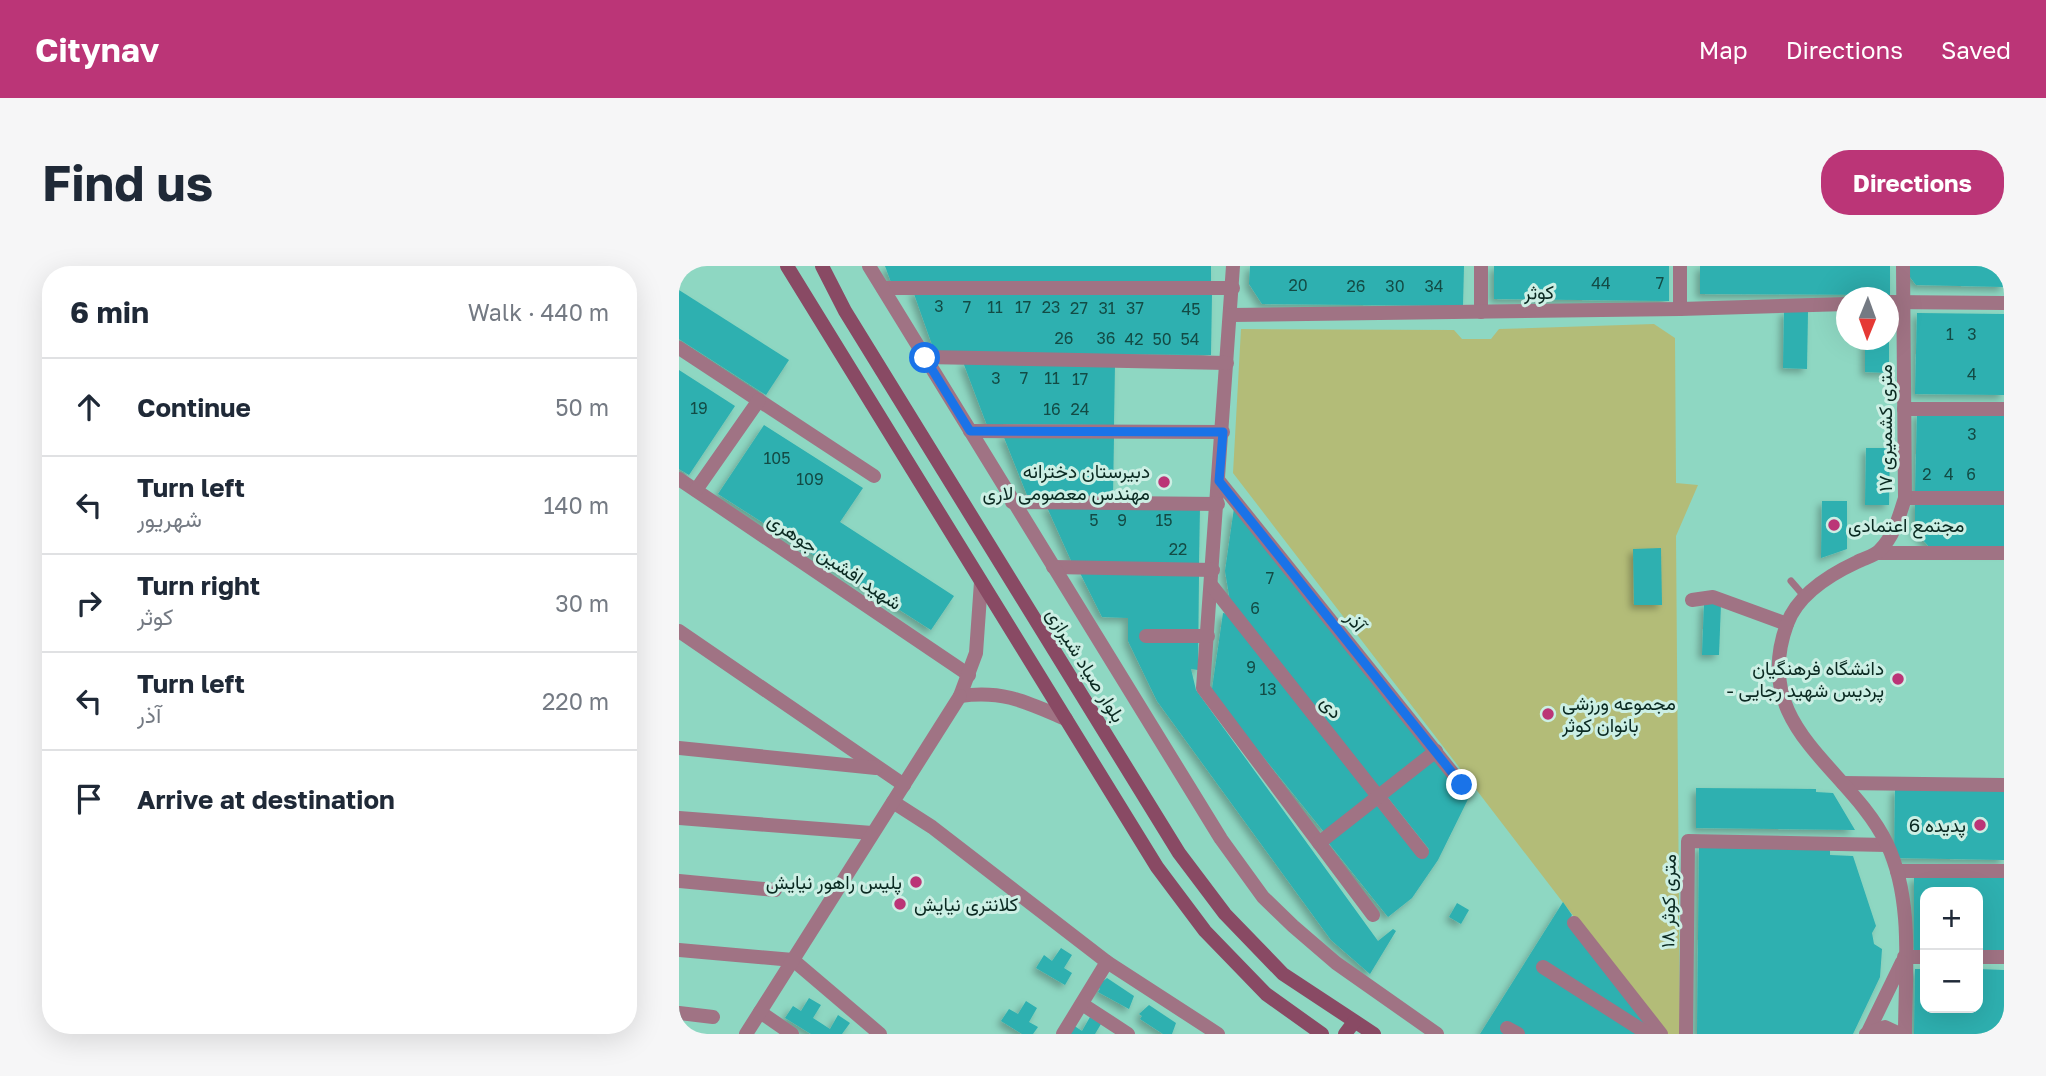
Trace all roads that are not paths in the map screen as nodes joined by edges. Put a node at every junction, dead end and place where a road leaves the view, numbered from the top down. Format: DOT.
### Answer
graph roads {
  1 [pos="787,266"];
  2 [pos="822,266"];
  3 [pos="869,266"];
  4 [pos="1233,266"];
  5 [pos="1481,266"];
  6 [pos="1680,266"];
  7 [pos="1903,266"];
  8 [pos="1899,287"];
  9 [pos="883,288"];
  10 [pos="1233,288"];
  11 [pos="1899,302"];
  12 [pos="2004,303"];
  13 [pos="1836,304"];
  14 [pos="1680,309"];
  15 [pos="1481,312"];
  16 [pos="1232,315"];
  17 [pos="1899,342"];
  18 [pos="679,348"];
  19 [pos="925,358"];
  20 [pos="1227,363"];
  21 [pos="759,400"];
  22 [pos="1904,409"];
  23 [pos="2004,409"];
  24 [pos="970,431"];
  25 [pos="1223,432"];
  26 [pos="874,476"];
  27 [pos="679,479"];
  28 [pos="1219,481"];
  29 [pos="696,490"];
  30 [pos="1905,498"];
  31 [pos="2004,498"];
  32 [pos="1012,502"];
  33 [pos="1218,504"];
  34 [pos="1879,553"];
  35 [pos="2004,553"];
  36 [pos="1053,567"];
  37 [pos="1213,570"];
  38 [pos="1791,581"];
  39 [pos="981,582"];
  40 [pos="1212,586"];
  41 [pos="1804,596"];
  42 [pos="1692,600"];
  43 [pos="1787,624"];
  44 [pos="679,631"];
  45 [pos="1146,636"];
  46 [pos="1208,636"];
  47 [pos="969,675"];
  48 [pos="960,696"];
  49 [pos="1066,719"];
  50 [pos="679,748"];
  51 [pos="1436,751"];
  52 [pos="877,768"];
  53 [pos="1843,783"];
  54 [pos="904,785"];
  55 [pos="1462,785"];
  56 [pos="2004,785"];
  57 [pos="1378,796"];
  58 [pos="893,802"];
  59 [pos="679,818"];
  60 [pos="872,833"];
  61 [pos="1319,843"];
  62 [pos="1887,845"];
  63 [pos="1422,852"];
  64 [pos="2004,871"];
  65 [pos="1897,872"];
  66 [pos="679,881"];
  67 [pos="775,890"];
  68 [pos="1373,915"];
  69 [pos="1574,923"];
  70 [pos="679,950"];
  71 [pos="1904,957"];
  72 [pos="1920,957"];
  73 [pos="1983,957"];
  74 [pos="2004,957"];
  75 [pos="793,960"];
  76 [pos="1107,962"];
  77 [pos="1543,967"];
  78 [pos="1082,1004"];
  79 [pos="760,1012"];
  80 [pos="679,1013"];
  81 [pos="713,1017"];
  82 [pos="1350,1028"];
  83 [pos="1867,1033"];
  84 [pos="746,1034"];
  85 [pos="792,1034"];
  86 [pos="880,1034"];
  87 [pos="1063,1034"];
  88 [pos="1128,1034"];
  89 [pos="1218,1034"];
  90 [pos="1322,1034"];
  91 [pos="1374,1034"];
  92 [pos="1437,1034"];
  93 [pos="1648,1034"];
  94 [pos="1661,1034"];
  95 [pos="1686,1034"];
  96 [pos="1900,1034"];
  97 [pos="1906,1034"];
  1 -- 39 [label="main road"];
  2 -- 82 [label="main road, بلوار صیاد شیرازی"];
  3 -- 9 [label="street"];
  4 -- 10 [label="street"];
  5 -- 15 [label="street"];
  6 -- 14 [label="street"];
  7 -- 8 [label="street, ۱۷ متری کشمیری"];
  9 -- 10 [label="street"];
  9 -- 19 [label="street"];
  10 -- 16 [label="street"];
  11 -- 12 [label="street"];
  13 -- 14 [label="street, کوثر"];
  14 -- 15 [label="street, کوثر"];
  15 -- 16 [label="street, کوثر"];
  16 -- 20 [label="street"];
  17 -- 22 [label="street, ۱۷ متری کشمیری"];
  18 -- 21 [label="street"];
  19 -- 20 [label="street"];
  19 -- 24 [label="street"];
  20 -- 25 [label="street"];
  21 -- 26 [label="street"];
  21 -- 29 [label="street"];
  22 -- 23 [label="street"];
  22 -- 30 [label="street, ۱۷ متری کشمیری"];
  24 -- 25 [label="street"];
  24 -- 32 [label="street"];
  25 -- 28 [label="street"];
  27 -- 29 [label="street, شهید افشین جوهری"];
  28 -- 33 [label="street"];
  28 -- 51 [label="street, آذر"];
  29 -- 47 [label="street, شهید افشین جوهری"];
  30 -- 31 [label="street"];
  30 -- 34 [label="street, ۱۷ متری کشمیری"];
  32 -- 33 [label="street"];
  32 -- 36 [label="street"];
  33 -- 37 [label="street"];
  34 -- 35 [label="street"];
  34 -- 41 [label="street"];
  36 -- 37 [label="street"];
  36 -- 92 [label="street"];
  37 -- 40 [label="street"];
  38 -- 41 [label="lane"];
  39 -- 47 [label="street"];
  39 -- 49 [label="main road"];
  40 -- 46 [label="street"];
  40 -- 57 [label="street, دی"];
  41 -- 43 [label="street"];
  42 -- 43 [label="street"];
  43 -- 53 [label="street"];
  44 -- 52 [label="street"];
  45 -- 46 [label="street"];
  46 -- 61 [label="street"];
  47 -- 48 [label="street"];
  48 -- 49 [label="street"];
  48 -- 54 [label="street"];
  49 -- 90 [label="main road"];
  50 -- 52 [label="street"];
  51 -- 55 [label="street, آذر"];
  51 -- 57 [label="street"];
  52 -- 54 [label="street"];
  53 -- 56 [label="street"];
  53 -- 62 [label="street"];
  54 -- 58 [label="street"];
  57 -- 61 [label="street"];
  57 -- 63 [label="street, دی"];
  58 -- 60 [label="street"];
  58 -- 76 [label="street"];
  59 -- 60 [label="street"];
  60 -- 75 [label="street"];
  61 -- 68 [label="street"];
  62 -- 65 [label="street"];
  62 -- 95 [label="street, ۱۸ متری کوثر"];
  64 -- 65 [label="street"];
  65 -- 71 [label="street"];
  66 -- 67 [label="street"];
  69 -- 94 [label="street"];
  70 -- 75 [label="street"];
  71 -- 72 [label="street"];
  71 -- 83 [label="street"];
  71 -- 97 [label="street"];
  73 -- 74 [label="street"];
  75 -- 79 [label="street"];
  75 -- 86 [label="street"];
  76 -- 78 [label="street"];
  76 -- 89 [label="street"];
  77 -- 93 [label="street"];
  78 -- 87 [label="street"];
  78 -- 88 [label="street"];
  79 -- 84 [label="street"];
  79 -- 85 [label="street"];
  80 -- 81 [label="street"];
  82 -- 91 [label="main road, بلوار صیاد شیرازی"];
  83 -- 96 [label="street"];
}
